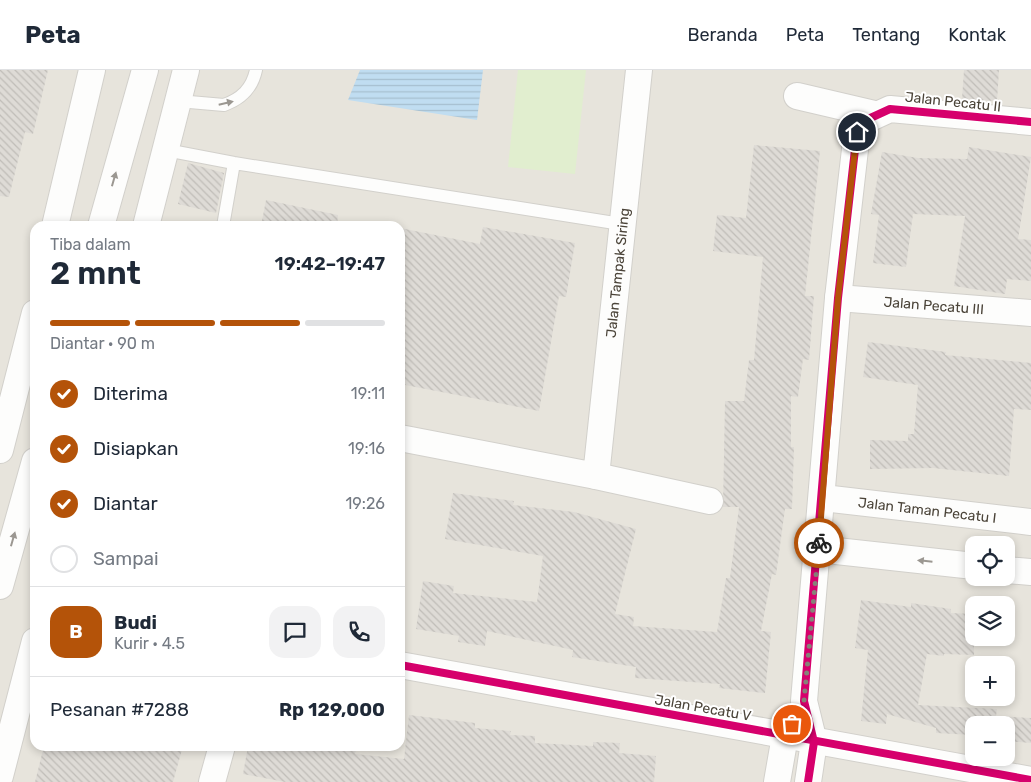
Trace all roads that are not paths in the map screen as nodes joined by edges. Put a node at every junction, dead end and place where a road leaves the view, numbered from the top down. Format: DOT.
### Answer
graph roads {
  1 [pos="92,70"];
  2 [pos="145,70"];
  3 [pos="186,70"];
  4 [pos="256,70"];
  5 [pos="639,70"];
  6 [pos="797,96"];
  7 [pos="178,102"];
  8 [pos="874,114"];
  9 [pos="1031,122"];
  10 [pos="166,150"];
  11 [pos="234,163"];
  12 [pos="56,221"];
  13 [pos="102,221"];
  14 [pos="147,221"];
  15 [pos="224,221"];
  16 [pos="621,224"];
  17 [pos="838,298"];
  18 [pos="1031,313"];
  19 [pos="30,333"];
  20 [pos="405,439"];
  21 [pos="0,450"];
  22 [pos="596,476"];
  23 [pos="30,479"];
  24 [pos="823,498"];
  25 [pos="710,501"];
  26 [pos="1031,522"];
  27 [pos="818,549"];
  28 [pos="965,565"];
  29 [pos="1015,571"];
  30 [pos="1031,572"];
  31 [pos="0,586"];
  32 [pos="30,660"];
  33 [pos="405,666"];
  34 [pos="804,701"];
  35 [pos="785,736"];
  36 [pos="814,742"];
  37 [pos="221,751"];
  38 [pos="0,776"];
  39 [pos="1031,780"];
  40 [pos="212,782"];
  41 [pos="777,782"];
  42 [pos="808,782"];
  1 -- 12 [label="street"];
  13 -- 2 [label="street, one-way"];
  3 -- 7 [label="street"];
  7 -- 4 [label="lane, one-way"];
  5 -- 16 [label="street, Jalan Tampak Siring"];
  6 -- 8 [label="street"];
  7 -- 10 [label="street"];
  8 -- 9 [label="street, Jalan Pecatu II"];
  8 -- 17 [label="street"];
  10 -- 11 [label="lane"];
  10 -- 14 [label="street"];
  11 -- 15 [label="lane"];
  11 -- 16 [label="lane"];
  16 -- 22 [label="street, Jalan Tampak Siring"];
  17 -- 18 [label="street, Jalan Pecatu III"];
  17 -- 24 [label="street"];
  19 -- 21 [label="street"];
  20 -- 22 [label="street"];
  22 -- 25 [label="street"];
  31 -- 23 [label="street, one-way"];
  24 -- 26 [label="street, Jalan Taman Pecatu I"];
  24 -- 27 [label="street"];
  28 -- 27 [label="street, one-way"];
  27 -- 34 [label="street"];
  29 -- 30 [label="street"];
  32 -- 38 [label="street"];
  33 -- 35 [label="street, Jalan Pecatu V"];
  34 -- 35 [label="street"];
  34 -- 36 [label="street"];
  35 -- 36 [label="street, Jalan Pecatu V"];
  35 -- 41 [label="street"];
  36 -- 39 [label="street, Jalan Pecatu V"];
  36 -- 42 [label="street"];
  37 -- 40 [label="street"];
}
